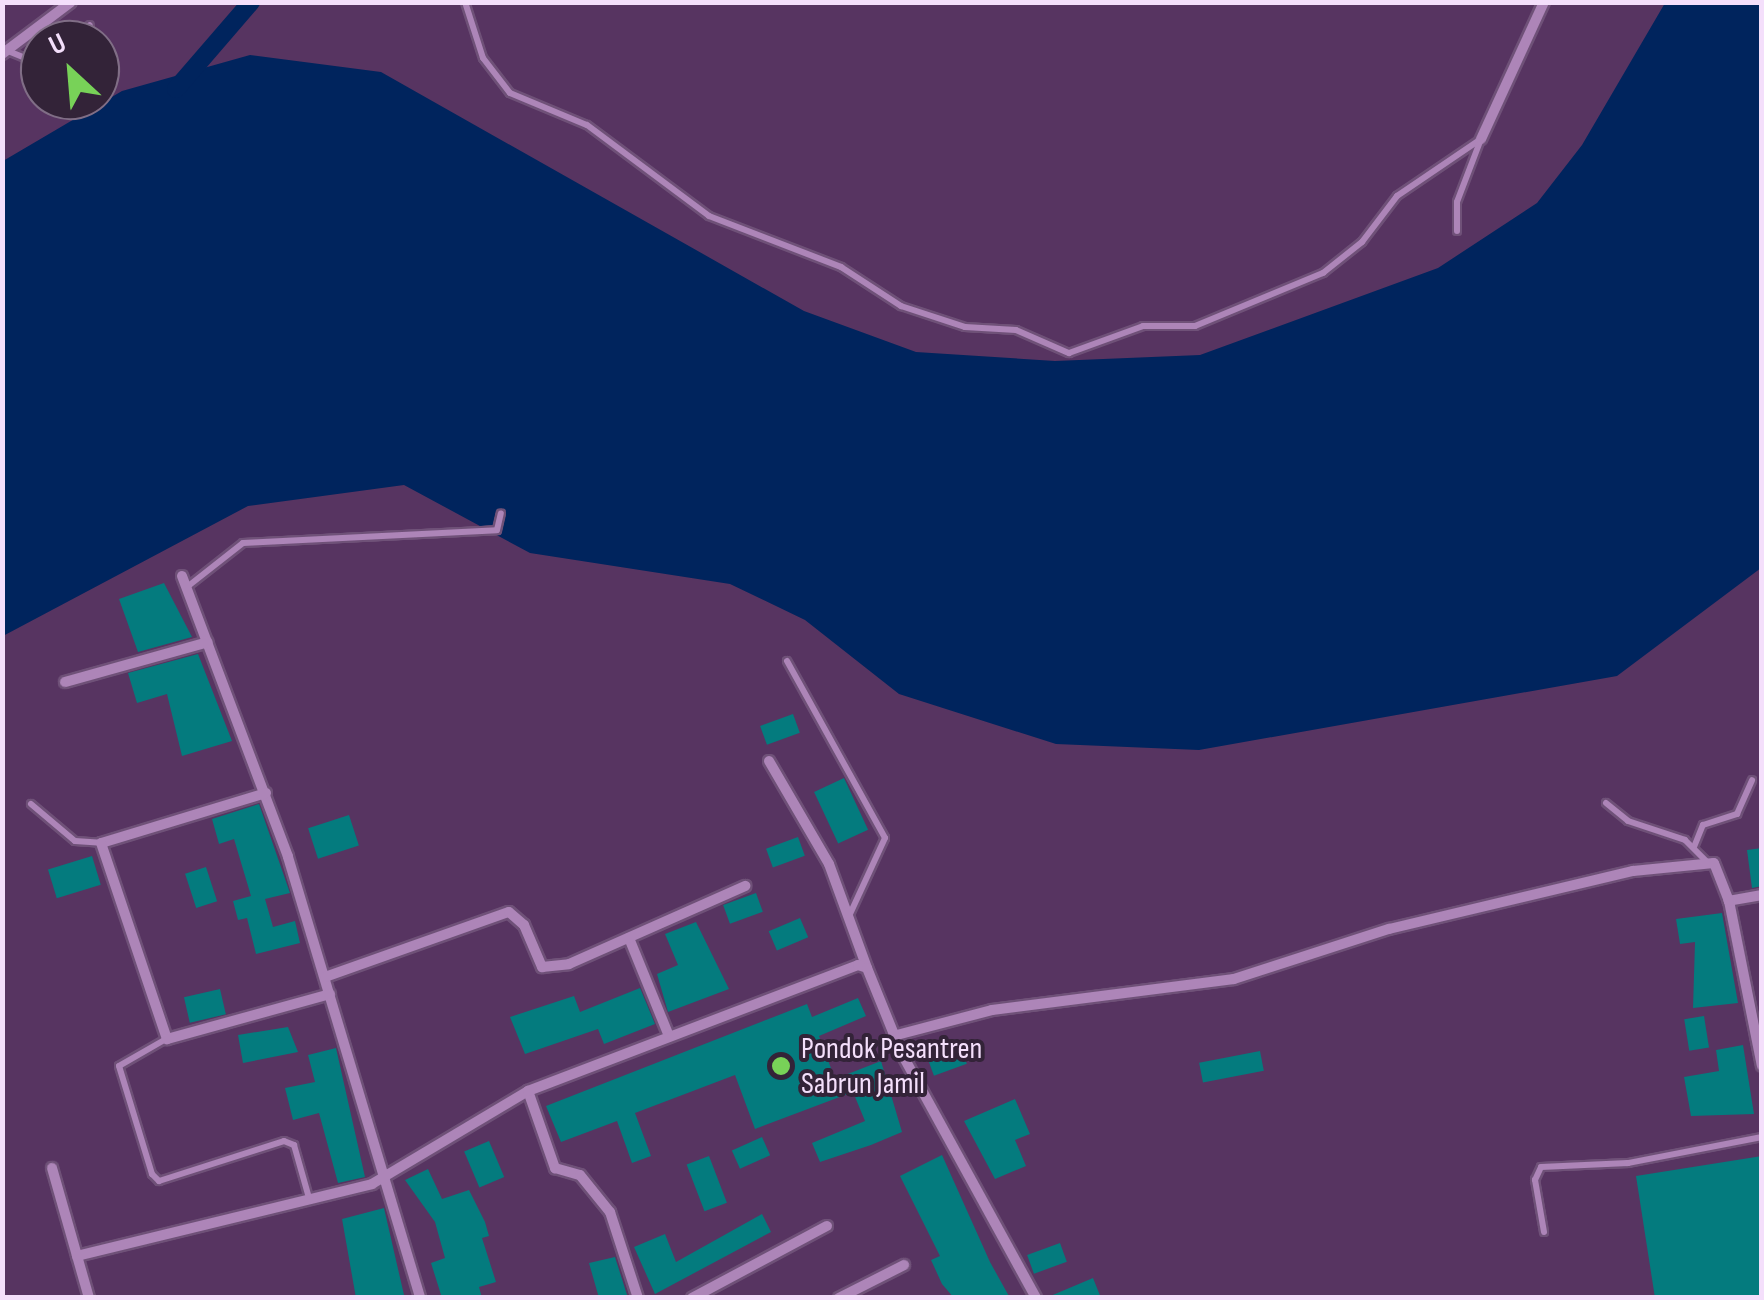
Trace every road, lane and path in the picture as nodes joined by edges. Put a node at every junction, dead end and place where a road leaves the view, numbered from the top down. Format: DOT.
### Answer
graph roads {
  1 [pos="72,2"];
  2 [pos="465,2"];
  3 [pos="1544,2"];
  4 [pos="4,52"];
  5 [pos="1481,139"];
  6 [pos="1457,231"];
  7 [pos="501,513"];
  8 [pos="185,582"];
  9 [pos="208,642"];
  10 [pos="787,661"];
  11 [pos="65,682"];
  12 [pos="769,761"];
  13 [pos="1752,780"];
  14 [pos="266,793"];
  15 [pos="1606,803"];
  16 [pos="31,804"];
  17 [pos="101,843"];
  18 [pos="1694,848"];
  19 [pos="1706,861"];
  20 [pos="745,886"];
  21 [pos="1762,895"];
  22 [pos="1729,901"];
  23 [pos="850,914"];
  24 [pos="630,938"];
  25 [pos="867,968"];
  26 [pos="325,977"];
  27 [pos="330,994"];
  28 [pos="669,1036"];
  29 [pos="893,1036"];
  30 [pos="168,1038"];
  31 [pos="1762,1066"];
  32 [pos="528,1091"];
  33 [pos="1762,1138"];
  34 [pos="52,1168"];
  35 [pos="389,1176"];
  36 [pos="310,1201"];
  37 [pos="828,1226"];
  38 [pos="1544,1232"];
  39 [pos="77,1256"];
  40 [pos="904,1265"];
  41 [pos="89,1298"];
  42 [pos="420,1298"];
  43 [pos="638,1298"];
  44 [pos="692,1298"];
  45 [pos="839,1298"];
  46 [pos="1036,1298"];
  1 -- 4 [label="street"];
  2 -- 5 [label="lane"];
  3 -- 5 [label="street"];
  5 -- 6 [label="lane"];
  7 -- 8 [label="lane"];
  8 -- 9 [label="street"];
  9 -- 11 [label="street"];
  9 -- 14 [label="street"];
  10 -- 23 [label="lane"];
  12 -- 23 [label="street"];
  13 -- 18 [label="lane"];
  14 -- 17 [label="street"];
  14 -- 26 [label="street"];
  15 -- 18 [label="lane"];
  16 -- 17 [label="lane"];
  17 -- 30 [label="street"];
  18 -- 19 [label="lane"];
  19 -- 22 [label="street"];
  19 -- 29 [label="street"];
  20 -- 24 [label="street"];
  21 -- 22 [label="street"];
  22 -- 31 [label="street"];
  23 -- 25 [label="street"];
  24 -- 26 [label="street"];
  24 -- 28 [label="street"];
  25 -- 28 [label="street"];
  25 -- 29 [label="street"];
  26 -- 27 [label="street"];
  27 -- 30 [label="street"];
  27 -- 35 [label="street"];
  28 -- 32 [label="street"];
  29 -- 46 [label="street"];
  30 -- 36 [label="lane"];
  32 -- 35 [label="street"];
  32 -- 43 [label="street"];
  33 -- 38 [label="lane"];
  34 -- 39 [label="street"];
  35 -- 36 [label="street"];
  35 -- 42 [label="street"];
  36 -- 39 [label="street"];
  37 -- 44 [label="street"];
  39 -- 41 [label="street"];
  40 -- 45 [label="street"];
}
